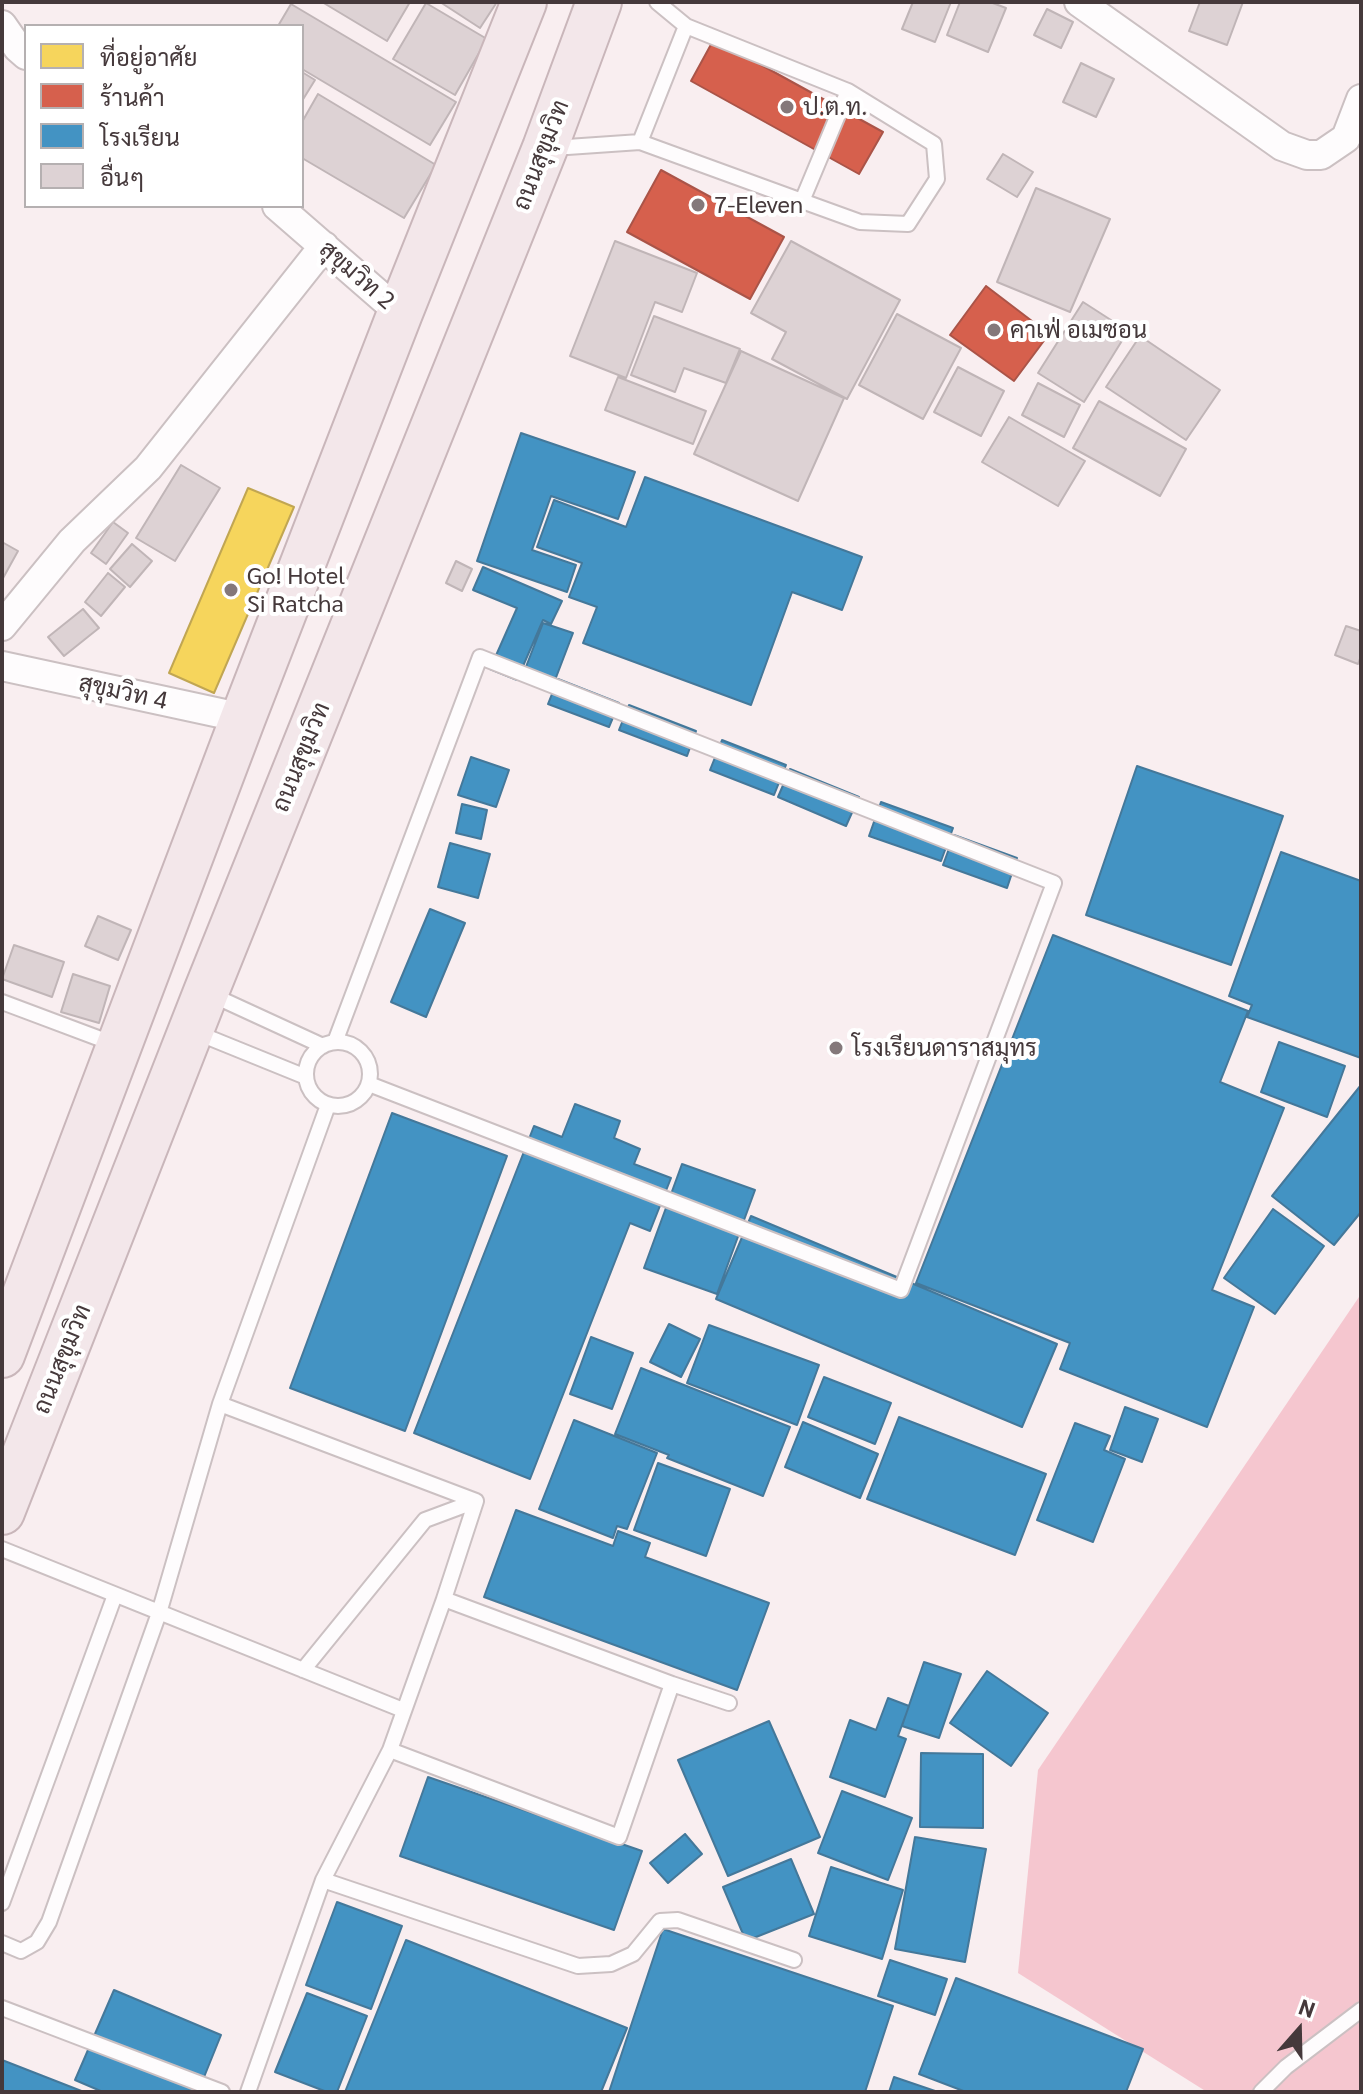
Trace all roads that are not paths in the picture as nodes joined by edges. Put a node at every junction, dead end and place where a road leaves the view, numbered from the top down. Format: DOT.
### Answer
graph roads {
  1 [pos="524,2"];
  2 [pos="599,2"];
  3 [pos="657,2"];
  4 [pos="1079,2"];
  5 [pos="2,25"];
  6 [pos="686,26"];
  7 [pos="24,53"];
  8 [pos="848,91"];
  9 [pos="1361,99"];
  10 [pos="640,142"];
  11 [pos="545,148"];
  12 [pos="802,201"];
  13 [pos="279,208"];
  14 [pos="324,246"];
  15 [pos="400,313"];
  16 [pos="2,626"];
  17 [pos="2,666"];
  18 [pos="243,718"];
  19 [pos="2,1002"];
  20 [pos="199,1011"];
  21 [pos="329,1044"];
  22 [pos="121,1046"];
  23 [pos="306,1077"];
  24 [pos="369,1084"];
  25 [pos="328,1105"];
  26 [pos="2,1355"];
  27 [pos="220,1404"];
  28 [pos="476,1501"];
  29 [pos="2,1512"];
  30 [pos="2,1549"];
  31 [pos="115,1595"];
  32 [pos="444,1599"];
  33 [pos="159,1613"];
  34 [pos="303,1670"];
  35 [pos="672,1684"];
  36 [pos="729,1703"];
  37 [pos="403,1710"];
  38 [pos="390,1750"];
  39 [pos="323,1880"];
  40 [pos="2,1903"];
  41 [pos="2,1943"];
  42 [pos="794,1960"];
  43 [pos="2,2008"];
  44 [pos="1361,2010"];
  45 [pos="222,2092"];
  46 [pos="248,2092"];
  47 [pos="1261,2092"];
  1 -- 15 [label="highway"];
  2 -- 11 [label="highway, ถนนสุขุมวิท"];
  3 -- 6 [label="lane"];
  4 -- 9 [label="street"];
  5 -- 7 [label="street"];
  6 -- 8 [label="lane"];
  6 -- 10 [label="lane"];
  8 -- 12 [label="lane"];
  8 -- 12 [label="lane"];
  10 -- 11 [label="lane"];
  10 -- 12 [label="lane"];
  11 -- 20 [label="highway, ถนนสุขุมวิท"];
  13 -- 14 [label="street, สุขุมวิท 2"];
  14 -- 15 [label="street, สุขุมวิท 2"];
  14 -- 16 [label="street"];
  15 -- 18 [label="highway"];
  17 -- 18 [label="street, สุขุมวิท 4"];
  18 -- 22 [label="highway"];
  19 -- 22 [label="lane"];
  20 -- 21 [label="lane"];
  20 -- 23 [label="lane"];
  20 -- 29 [label="highway, ถนนสุขุมวิท"];
  21 -- 23 [label="lane"];
  21 -- 24 [label="lane"];
  21 -- 24 [label="lane"];
  22 -- 26 [label="highway"];
  23 -- 25 [label="lane"];
  24 -- 25 [label="lane"];
  25 -- 27 [label="lane"];
  27 -- 28 [label="lane"];
  27 -- 33 [label="lane"];
  28 -- 32 [label="lane"];
  28 -- 34 [label="lane"];
  30 -- 31 [label="lane"];
  31 -- 33 [label="lane"];
  31 -- 40 [label="lane"];
  32 -- 35 [label="lane"];
  32 -- 37 [label="lane"];
  33 -- 34 [label="lane"];
  33 -- 41 [label="lane"];
  34 -- 37 [label="lane"];
  35 -- 36 [label="lane"];
  35 -- 38 [label="lane"];
  37 -- 38 [label="lane"];
  38 -- 39 [label="lane"];
  39 -- 42 [label="lane"];
  39 -- 46 [label="lane"];
  43 -- 45 [label="lane"];
  44 -- 47 [label="lane"];
}
